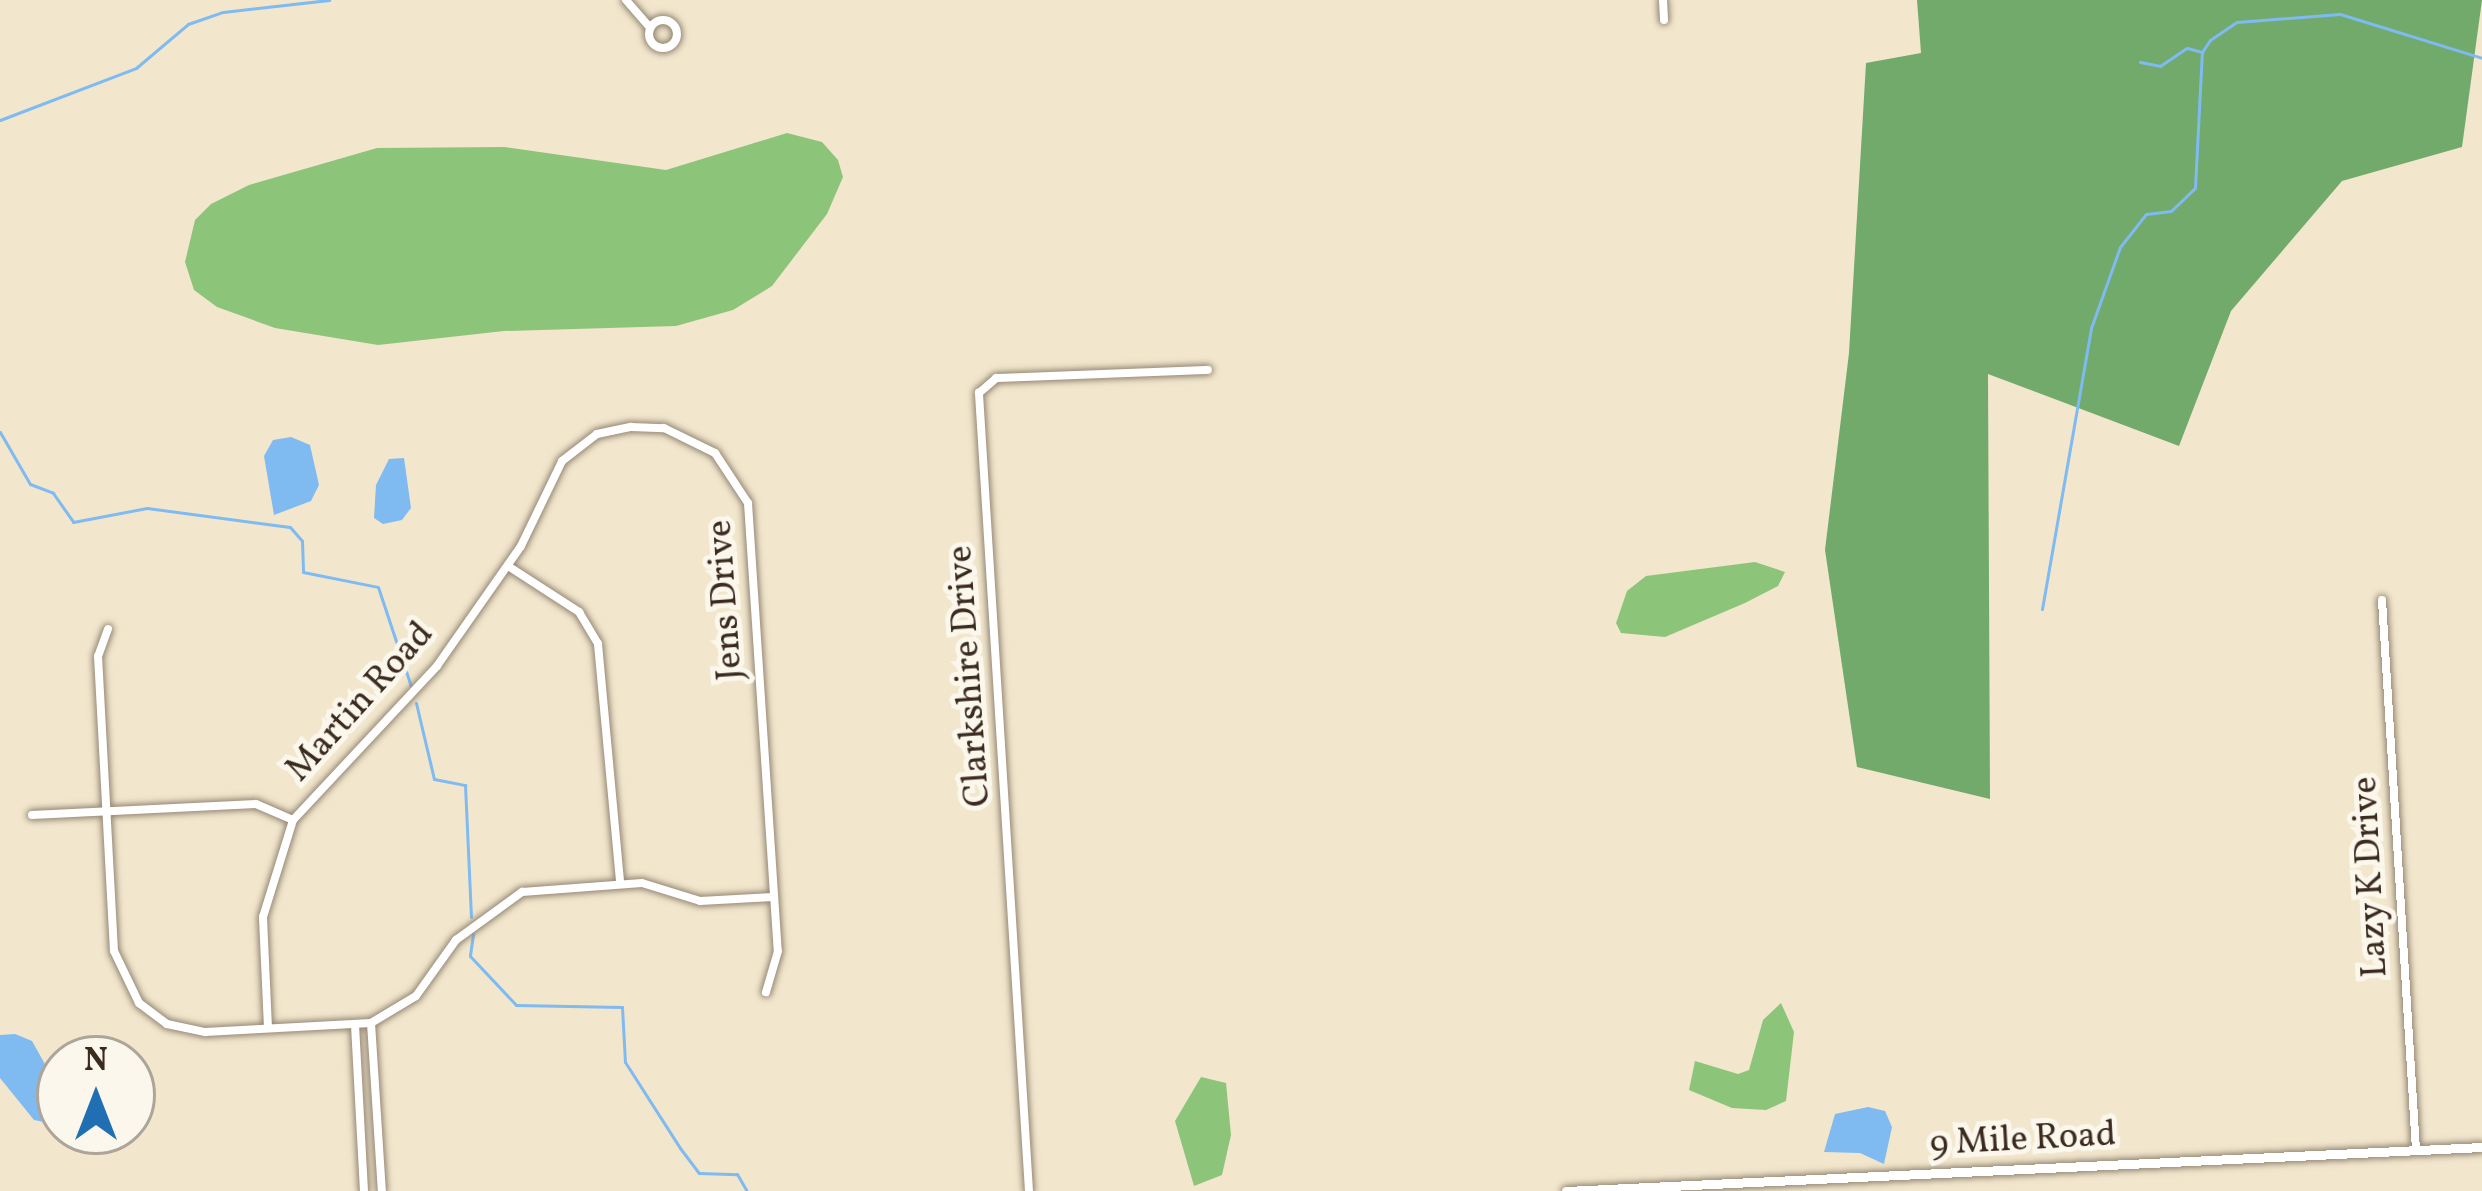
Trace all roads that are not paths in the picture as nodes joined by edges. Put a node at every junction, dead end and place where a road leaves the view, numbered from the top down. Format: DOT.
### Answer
graph roads {
  1 [pos="626,0"];
  2 [pos="1663,0"];
  3 [pos="1664,20"];
  4 [pos="650,28"];
  5 [pos="1208,370"];
  6 [pos="508,566"];
  7 [pos="2382,600"];
  8 [pos="108,628"];
  9 [pos="104,811"];
  10 [pos="32,815"];
  11 [pos="293,820"];
  12 [pos="620,882"];
  13 [pos="773,897"];
  14 [pos="766,992"];
  15 [pos="371,1023"];
  16 [pos="356,1025"];
  17 [pos="268,1028"];
  18 [pos="2482,1147"];
  19 [pos="2416,1150"];
  20 [pos="1590,1190"];
  21 [pos="364,1191"];
  22 [pos="382,1191"];
  23 [pos="1029,1191"];
  24 [pos="1566,1191"];
  1 -- 4 [label="street"];
  2 -- 3 [label="street"];
  5 -- 23 [label="street, Clarkshire Drive"];
  6 -- 11 [label="street, Martin Road"];
  6 -- 12 [label="street"];
  6 -- 13 [label="street, Jens Drive"];
  7 -- 19 [label="street, Lazy K Drive"];
  8 -- 9 [label="street"];
  9 -- 10 [label="street"];
  9 -- 11 [label="street"];
  9 -- 17 [label="street"];
  11 -- 17 [label="street, Martin Road"];
  12 -- 13 [label="street"];
  12 -- 15 [label="street"];
  13 -- 14 [label="street, Jens Drive"];
  15 -- 16 [label="street"];
  15 -- 22 [label="street"];
  16 -- 17 [label="street"];
  16 -- 21 [label="street"];
  18 -- 19 [label="street, 9 Mile Road"];
  19 -- 20 [label="street, 9 Mile Road"];
  20 -- 24 [label="street, 9 Mile Road"];
}
